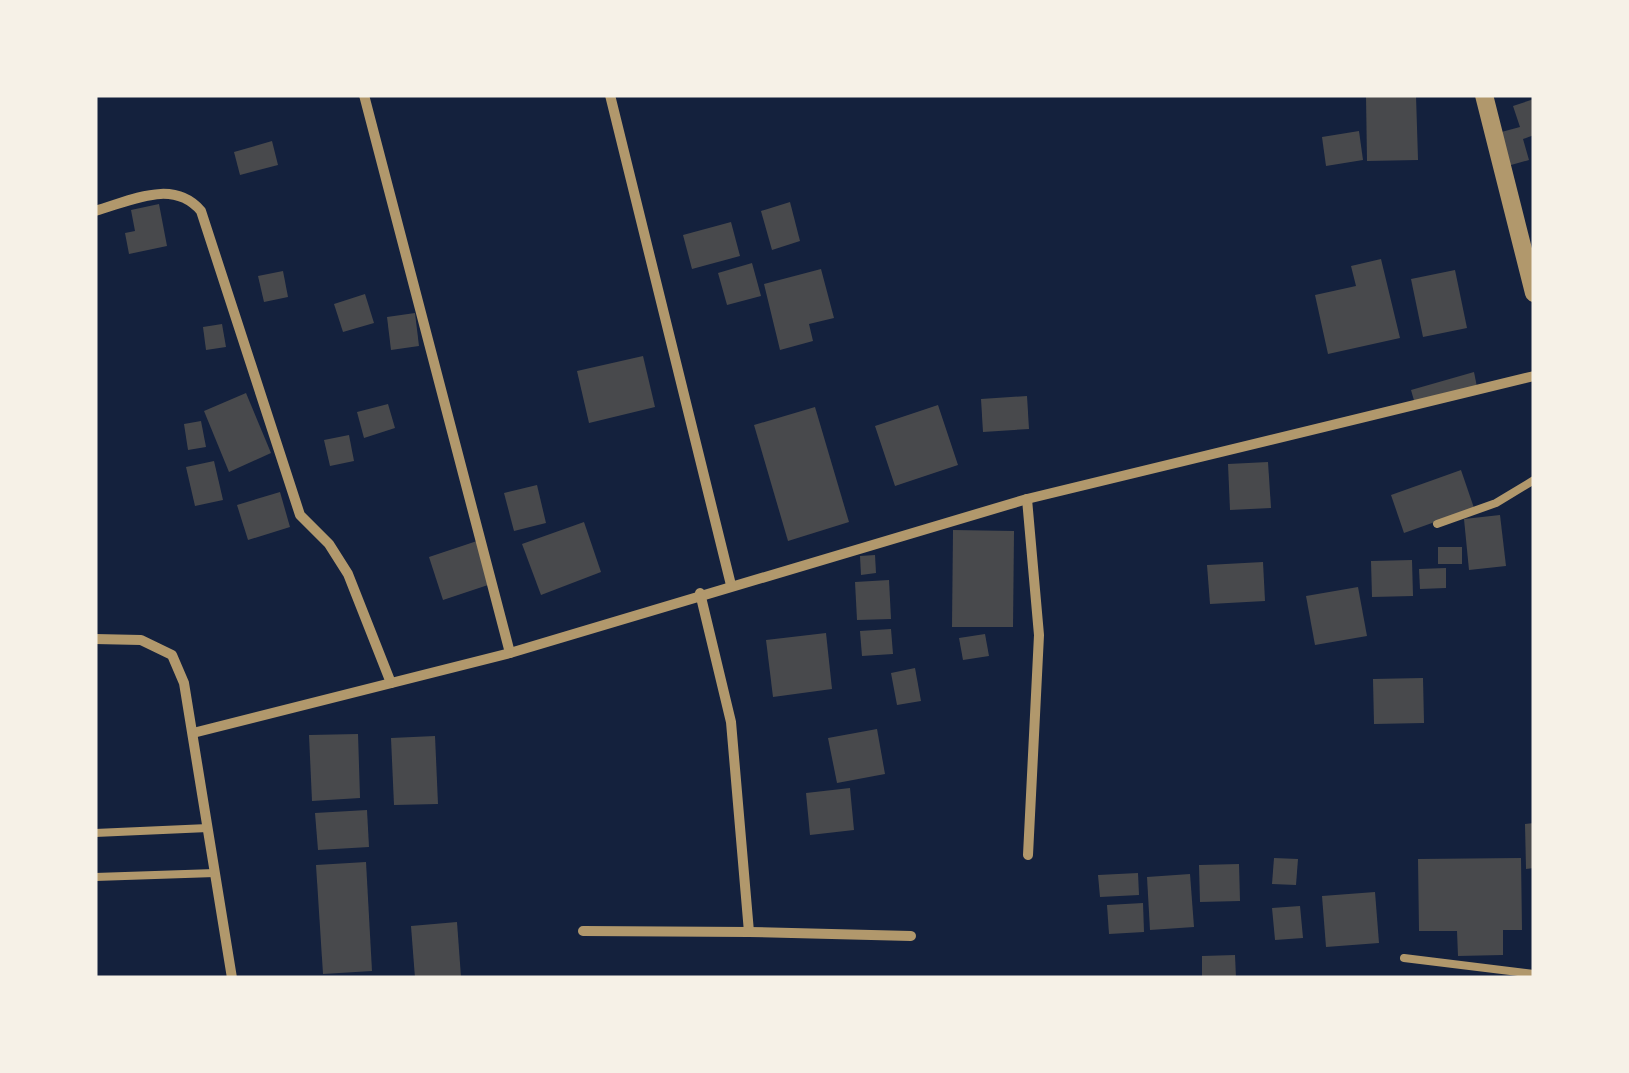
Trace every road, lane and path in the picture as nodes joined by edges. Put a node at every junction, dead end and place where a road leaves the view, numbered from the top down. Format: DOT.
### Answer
graph roads {
  1 [pos="364,95"];
  2 [pos="610,95"];
  3 [pos="1484,95"];
  4 [pos="95,211"];
  5 [pos="1534,290"];
  6 [pos="1534,376"];
  7 [pos="1534,480"];
  8 [pos="1027,498"];
  9 [pos="1437,524"];
  10 [pos="730,585"];
  11 [pos="700,593"];
  12 [pos="95,639"];
  13 [pos="510,654"];
  14 [pos="391,683"];
  15 [pos="192,733"];
  16 [pos="208,828"];
  17 [pos="95,833"];
  18 [pos="1028,855"];
  19 [pos="215,873"];
  20 [pos="95,877"];
  21 [pos="584,931"];
  22 [pos="749,932"];
  23 [pos="911,936"];
  24 [pos="1404,958"];
  25 [pos="1534,974"];
  26 [pos="232,978"];
  1 -- 13 [label="street"];
  2 -- 10 [label="street"];
  3 -- 5 [label="street"];
  4 -- 14 [label="street"];
  6 -- 8 [label="street"];
  7 -- 9 [label="lane"];
  8 -- 10 [label="street"];
  8 -- 18 [label="street"];
  10 -- 11 [label="street"];
  11 -- 13 [label="street"];
  11 -- 22 [label="street"];
  12 -- 15 [label="street"];
  13 -- 14 [label="street"];
  14 -- 15 [label="street"];
  15 -- 16 [label="street"];
  16 -- 17 [label="lane"];
  16 -- 19 [label="street"];
  19 -- 20 [label="lane"];
  19 -- 26 [label="street"];
  21 -- 22 [label="street"];
  22 -- 23 [label="street"];
  24 -- 25 [label="lane"];
}
